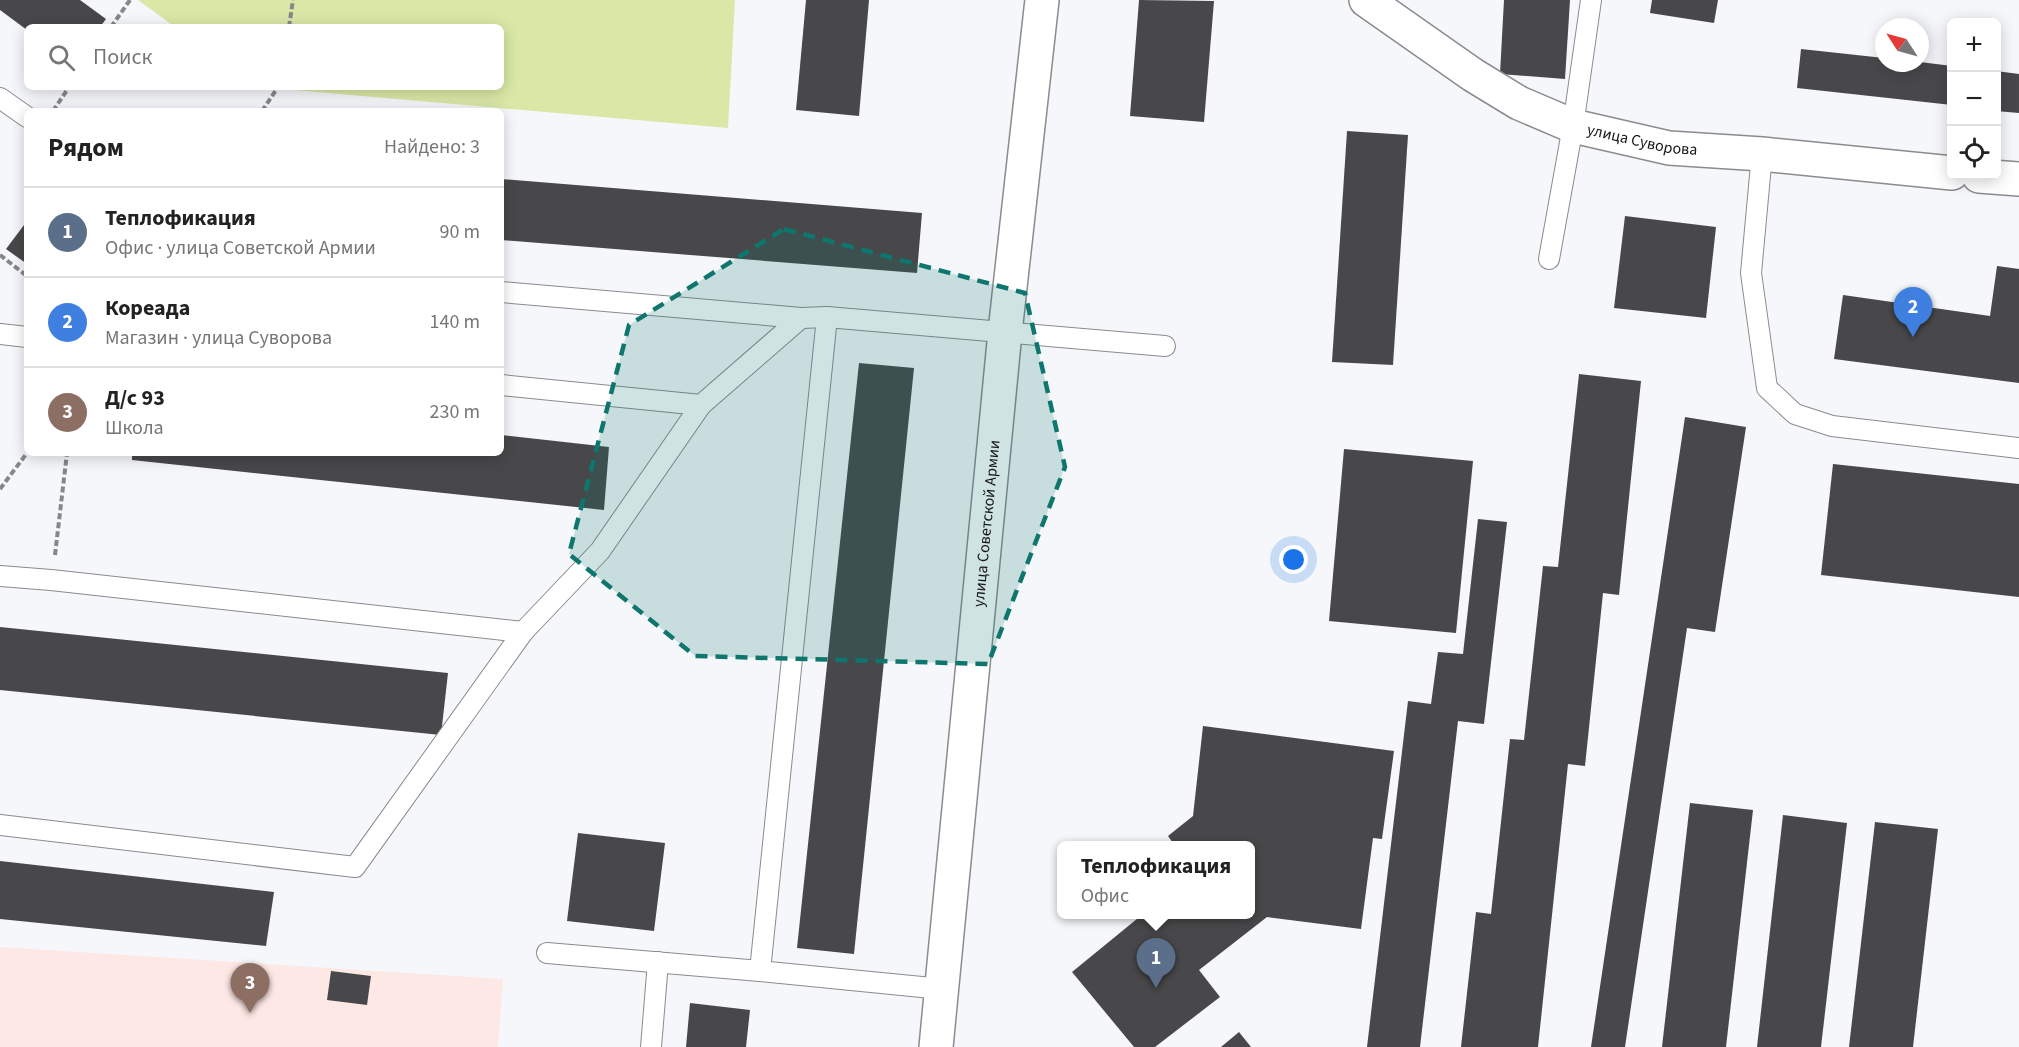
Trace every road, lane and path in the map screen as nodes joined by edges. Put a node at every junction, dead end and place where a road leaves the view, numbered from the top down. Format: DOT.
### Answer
graph roads {
  1 [pos="130,0"];
  2 [pos="293,0"];
  3 [pos="1042,0"];
  4 [pos="1366,0"];
  5 [pos="1591,0"];
  6 [pos="113,24"];
  7 [pos="289,24"];
  8 [pos="67,90"];
  9 [pos="276,90"];
  10 [pos="0,98"];
  11 [pos="55,108"];
  12 [pos="264,108"];
  13 [pos="24,115"];
  14 [pos="1573,126"];
  15 [pos="1762,154"];
  16 [pos="1947,172"];
  17 [pos="2001,178"];
  18 [pos="2019,179"];
  19 [pos="0,255"];
  20 [pos="1549,259"];
  21 [pos="24,274"];
  22 [pos="504,292"];
  23 [pos="827,317"];
  24 [pos="801,318"];
  25 [pos="1005,332"];
  26 [pos="0,334"];
  27 [pos="24,337"];
  28 [pos="1165,346"];
  29 [pos="504,385"];
  30 [pos="701,405"];
  31 [pos="2019,448"];
  32 [pos="25,456"];
  33 [pos="68,456"];
  34 [pos="0,489"];
  35 [pos="0,576"];
  36 [pos="51,580"];
  37 [pos="523,632"];
  38 [pos="0,825"];
  39 [pos="547,953"];
  40 [pos="658,962"];
  41 [pos="760,971"];
  42 [pos="942,989"];
  43 [pos="651,1047"];
  44 [pos="936,1047"];
  1 -- 6 [label="path"];
  2 -- 7 [label="path"];
  3 -- 25 [label="main road, улица Советской Армии"];
  4 -- 14 [label="main road, улица Суворова"];
  5 -- 14 [label="lane"];
  8 -- 11 [label="path"];
  9 -- 12 [label="path"];
  10 -- 13 [label="lane"];
  14 -- 15 [label="main road, улица Суворова"];
  14 -- 20 [label="lane"];
  15 -- 16 [label="main road, улица Суворова"];
  15 -- 31 [label="lane"];
  17 -- 18 [label="main road"];
  19 -- 21 [label="path"];
  22 -- 24 [label="lane"];
  23 -- 24 [label="lane"];
  23 -- 25 [label="lane"];
  23 -- 41 [label="lane"];
  24 -- 30 [label="lane"];
  25 -- 28 [label="lane"];
  25 -- 42 [label="main road, улица Советской Армии"];
  26 -- 27 [label="lane"];
  29 -- 30 [label="lane"];
  30 -- 37 [label="lane"];
  32 -- 34 [label="path"];
  33 -- 36 [label="path"];
  35 -- 36 [label="lane"];
  36 -- 37 [label="lane"];
  37 -- 38 [label="lane"];
  39 -- 40 [label="lane"];
  40 -- 41 [label="lane"];
  40 -- 43 [label="lane"];
  41 -- 42 [label="lane"];
  42 -- 44 [label="main road, улица Советской Армии"];
}
